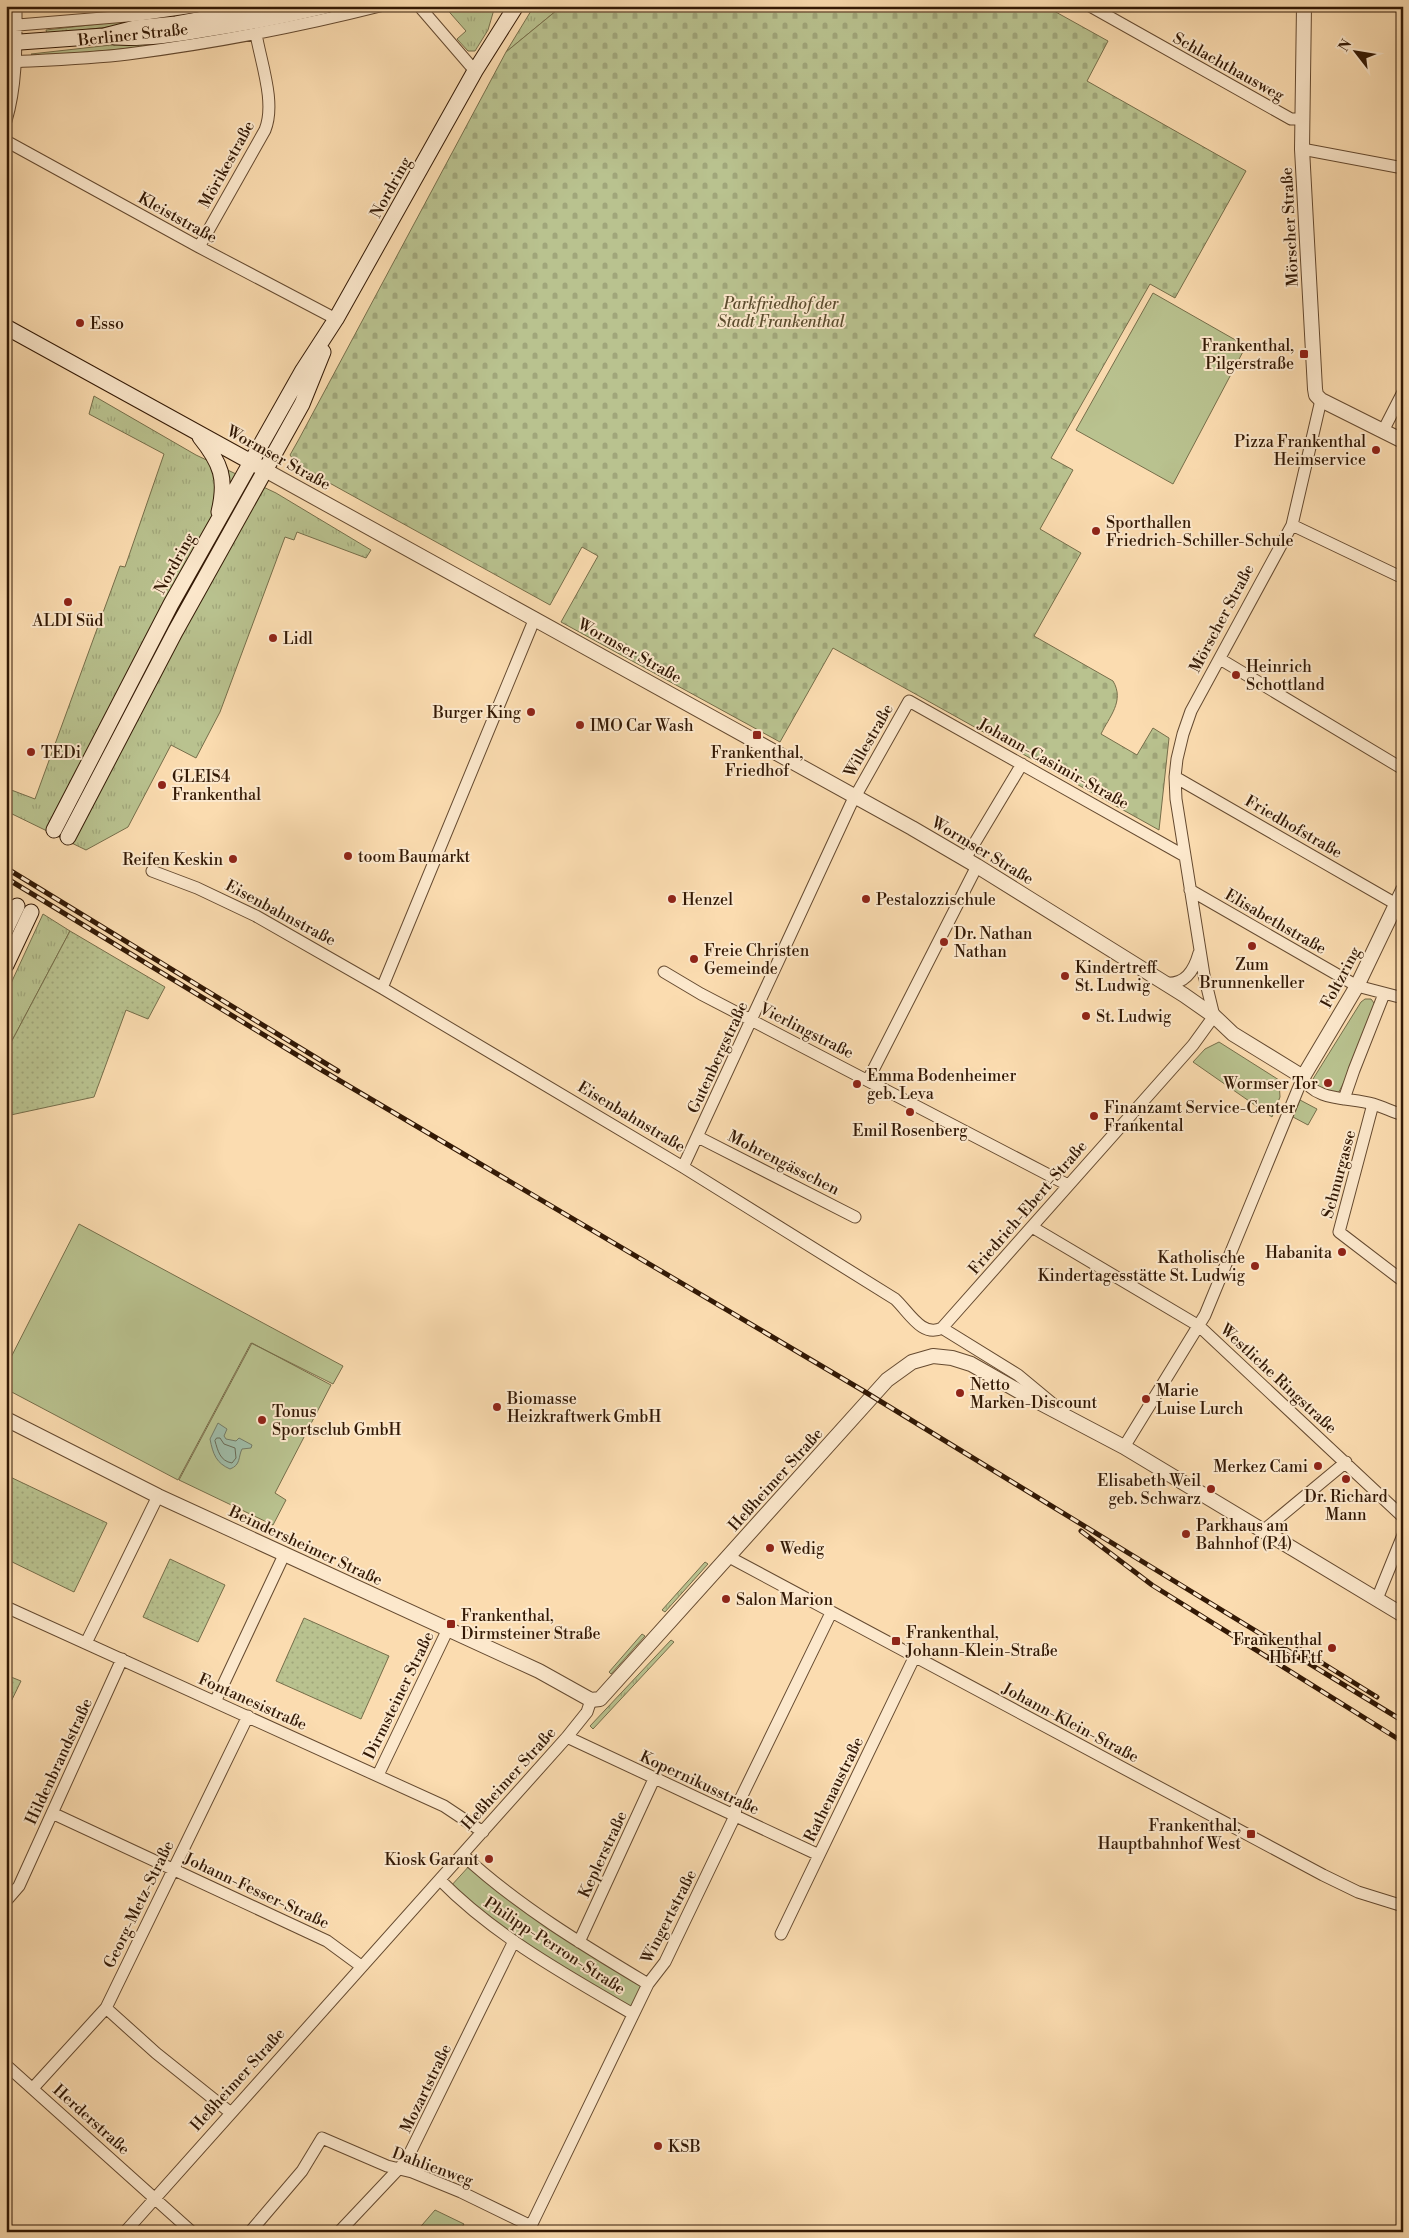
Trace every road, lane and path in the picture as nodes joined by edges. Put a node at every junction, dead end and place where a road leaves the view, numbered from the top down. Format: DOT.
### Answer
graph roads {
  1 [pos="16,6"];
  2 [pos="200,6"];
  3 [pos="274,6"];
  4 [pos="325,6"];
  5 [pos="380,6"];
  6 [pos="419,6"];
  7 [pos="1090,6"];
  8 [pos="1304,6"];
  9 [pos="506,7"];
  10 [pos="11,26"];
  11 [pos="256,34"];
  12 [pos="104,36"];
  13 [pos="11,43"];
  14 [pos="11,62"];
  15 [pos="475,71"];
  16 [pos="1302,119"];
  17 [pos="6,121"];
  18 [pos="6,142"];
  19 [pos="1302,149"];
  20 [pos="1403,168"];
  21 [pos="199,247"];
  22 [pos="336,320"];
  23 [pos="6,327"];
  24 [pos="1403,392"];
  25 [pos="1321,400"];
  26 [pos="195,431"];
  27 [pos="1383,431"];
  28 [pos="1403,441"];
  29 [pos="252,462"];
  30 [pos="265,470"];
  31 [pos="216,524"];
  32 [pos="1292,525"];
  33 [pos="1403,578"];
  34 [pos="535,618"];
  35 [pos="1220,658"];
  36 [pos="909,701"];
  37 [pos="1022,764"];
  38 [pos="1403,769"];
  39 [pos="1175,777"];
  40 [pos="855,796"];
  41 [pos="1183,855"];
  42 [pos="971,862"];
  43 [pos="152,871"];
  44 [pos="1190,890"];
  45 [pos="1403,890"];
  46 [pos="1396,904"];
  47 [pos="6,929"];
  48 [pos="1200,951"];
  49 [pos="6,965"];
  50 [pos="664,972"];
  51 [pos="1165,983"];
  52 [pos="1357,986"];
  53 [pos="382,988"];
  54 [pos="1384,994"];
  55 [pos="1403,998"];
  56 [pos="1214,1016"];
  57 [pos="752,1020"];
  58 [pos="1303,1077"];
  59 [pos="868,1080"];
  60 [pos="1344,1099"];
  61 [pos="1373,1104"];
  62 [pos="1403,1115"];
  63 [pos="698,1137"];
  64 [pos="683,1167"];
  65 [pos="1068,1185"];
  66 [pos="855,1217"];
  67 [pos="1032,1227"];
  68 [pos="1403,1281"];
  69 [pos="1199,1326"];
  70 [pos="942,1328"];
  71 [pos="921,1359"];
  72 [pos="6,1419"];
  73 [pos="1070,1419"];
  74 [pos="1124,1447"];
  75 [pos="1346,1462"];
  76 [pos="158,1496"];
  77 [pos="1403,1516"];
  78 [pos="1264,1530"];
  79 [pos="1403,1535"];
  80 [pos="284,1555"];
  81 [pos="729,1557"];
  82 [pos="1377,1599"];
  83 [pos="6,1607"];
  84 [pos="832,1613"];
  85 [pos="1403,1615"];
  86 [pos="448,1629"];
  87 [pos="86,1643"];
  88 [pos="914,1658"];
  89 [pos="122,1660"];
  90 [pos="591,1700"];
  91 [pos="215,1702"];
  92 [pos="248,1716"];
  93 [pos="568,1737"];
  94 [pos="378,1775"];
  95 [pos="654,1779"];
  96 [pos="52,1813"];
  97 [pos="735,1816"];
  98 [pos="482,1832"];
  99 [pos="463,1854"];
  100 [pos="819,1855"];
  101 [pos="173,1868"];
  102 [pos="440,1880"];
  103 [pos="6,1901"];
  104 [pos="1403,1906"];
  105 [pos="781,1934"];
  106 [pos="514,1941"];
  107 [pos="579,1942"];
  108 [pos="361,1966"];
  109 [pos="648,1984"];
  110 [pos="106,2008"];
  111 [pos="633,2014"];
  112 [pos="6,2065"];
  113 [pos="33,2088"];
  114 [pos="231,2113"];
  115 [pos="398,2170"];
  116 [pos="155,2198"];
  117 [pos="530,2229"];
  118 [pos="126,2232"];
  119 [pos="192,2232"];
  120 [pos="250,2232"];
  121 [pos="339,2232"];
  1 -- 10 [label="street"];
  2 -- 10 [label="street, Berliner Straße"];
  3 -- 12 [label="main road, Berliner Straße"];
  4 -- 12 [label="main road, Berliner Straße"];
  5 -- 11 [label="street, Berliner Straße"];
  6 -- 15 [label="street"];
  7 -- 16 [label="street, Schlachthausweg"];
  8 -- 16 [label="street, Mörscher Straße"];
  9 -- 15 [label="main road, Nordring"];
  10 -- 13 [label="street"];
  11 -- 14 [label="street, Berliner Straße"];
  11 -- 21 [label="street, Mörikestraße"];
  12 -- 13 [label="main road, Berliner Straße"];
  13 -- 14 [label="street"];
  14 -- 17 [label="street"];
  15 -- 22 [label="main road, Nordring"];
  16 -- 19 [label="street, Mörscher Straße"];
  18 -- 21 [label="street, Kleiststraße"];
  19 -- 20 [label="street"];
  19 -- 25 [label="street, Mörscher Straße"];
  21 -- 22 [label="street, Kleiststraße"];
  22 -- 29 [label="main road, Nordring"];
  22 -- 30 [label="main road, Nordring"];
  23 -- 26 [label="main road, Wormser Straße"];
  24 -- 27 [label="street"];
  25 -- 27 [label="street"];
  25 -- 32 [label="street, Mörscher Straße"];
  26 -- 29 [label="main road, Wormser Straße"];
  26 -- 31 [label="main road"];
  27 -- 28 [label="street"];
  29 -- 30 [label="main road, Wormser Straße"];
  29 -- 31 [label="main road, Nordring"];
  30 -- 31 [label="main road, Nordring"];
  30 -- 34 [label="street, Wormser Straße"];
  32 -- 33 [label="street"];
  32 -- 35 [label="street, Mörscher Straße"];
  34 -- 40 [label="street, Wormser Straße"];
  34 -- 53 [label="street"];
  35 -- 38 [label="street"];
  35 -- 39 [label="street, Mörscher Straße"];
  36 -- 37 [label="street, Johann-Casimir-Straße"];
  36 -- 40 [label="street, Willestraße"];
  37 -- 41 [label="street, Johann-Casimir-Straße"];
  37 -- 42 [label="street"];
  39 -- 41 [label="street, Mörscher Straße"];
  39 -- 46 [label="street, Friedhofstraße"];
  40 -- 42 [label="street, Wormser Straße"];
  40 -- 57 [label="street, Gutenbergstraße"];
  41 -- 44 [label="street, Mörscher Straße"];
  42 -- 51 [label="street, Wormser Straße"];
  42 -- 59 [label="street"];
  43 -- 53 [label="street, Eisenbahnstraße"];
  44 -- 48 [label="street, Mörscher Straße"];
  44 -- 52 [label="street, Elisabethstraße"];
  45 -- 46 [label="street, Foltzring"];
  46 -- 52 [label="street, Foltzring"];
  47 -- 49 [label="main road"];
  48 -- 51 [label="street"];
  48 -- 56 [label="street, Mörscher Straße"];
  50 -- 57 [label="street, Vierlingstraße"];
  51 -- 56 [label="street, Wormser Straße"];
  52 -- 54 [label="street, Elisabethstraße"];
  52 -- 58 [label="street, Foltzring"];
  53 -- 64 [label="street, Eisenbahnstraße"];
  54 -- 55 [label="street, Elisabethstraße"];
  54 -- 60 [label="street"];
  56 -- 58 [label="street, Wormser Straße"];
  56 -- 65 [label="street, Friedrich-Ebert-Straße"];
  57 -- 59 [label="street, Vierlingstraße"];
  57 -- 63 [label="street, Gutenbergstraße"];
  58 -- 60 [label="street, Wormser Straße"];
  58 -- 69 [label="street, Westliche Ringstraße"];
  59 -- 65 [label="street, Vierlingstraße"];
  60 -- 61 [label="street, Wormser Straße"];
  61 -- 62 [label="street, Wormser Straße"];
  61 -- 68 [label="street, Schnurgasse"];
  63 -- 64 [label="street, Gutenbergstraße"];
  63 -- 66 [label="street, Mohrengässchen"];
  64 -- 70 [label="street, Eisenbahnstraße"];
  65 -- 67 [label="street, Friedrich-Ebert-Straße"];
  67 -- 69 [label="street"];
  67 -- 70 [label="street, Friedrich-Ebert-Straße"];
  69 -- 74 [label="street"];
  69 -- 75 [label="street, Westliche Ringstraße"];
  70 -- 73 [label="street, Eisenbahnstraße"];
  71 -- 73 [label="street, Eisenbahnstraße"];
  71 -- 81 [label="street, Heßheimer Straße"];
  72 -- 76 [label="street, Beindersheimer Straße"];
  73 -- 74 [label="street, Eisenbahnstraße"];
  74 -- 78 [label="street, Eisenbahnstraße"];
  75 -- 77 [label="street, Westliche Ringstraße"];
  75 -- 78 [label="street"];
  76 -- 80 [label="street, Beindersheimer Straße"];
  76 -- 87 [label="street"];
  78 -- 82 [label="street, Eisenbahnstraße"];
  79 -- 82 [label="street"];
  80 -- 86 [label="street, Beindersheimer Straße"];
  80 -- 91 [label="street"];
  81 -- 84 [label="street, Johann-Klein-Straße"];
  81 -- 90 [label="street, Heßheimer Straße"];
  82 -- 85 [label="street, Eisenbahnstraße"];
  83 -- 87 [label="street, Fontanesistraße"];
  84 -- 88 [label="street, Johann-Klein-Straße"];
  84 -- 97 [label="street, Wingertstraße"];
  86 -- 90 [label="street, Beindersheimer Straße"];
  86 -- 94 [label="street, Dirmsteiner Straße"];
  87 -- 89 [label="street, Fontanesistraße"];
  88 -- 100 [label="street, Rathenaustraße"];
  88 -- 104 [label="street, Johann-Klein-Straße"];
  89 -- 91 [label="street, Fontanesistraße"];
  89 -- 96 [label="street, Hildenbrandstraße"];
  90 -- 93 [label="street, Heßheimer Straße"];
  91 -- 92 [label="street, Fontanesistraße"];
  92 -- 94 [label="street, Fontanesistraße"];
  92 -- 101 [label="street, Georg-Metz-Straße"];
  93 -- 95 [label="street, Kopernikusstraße"];
  93 -- 98 [label="street, Heßheimer Straße"];
  94 -- 98 [label="street, Fontanesistraße"];
  95 -- 97 [label="street, Kopernikusstraße"];
  95 -- 107 [label="street, Keplerstraße"];
  96 -- 101 [label="street, Johann-Fesser-Straße"];
  96 -- 103 [label="street, Hildenbrandstraße"];
  97 -- 100 [label="street, Kopernikusstraße"];
  97 -- 109 [label="street, Wingertstraße"];
  98 -- 99 [label="street, Heßheimer Straße"];
  99 -- 102 [label="street, Heßheimer Straße"];
  99 -- 107 [label="street, Philipp-Perron-Straße"];
  100 -- 105 [label="street, Rathenaustraße"];
  101 -- 108 [label="street, Johann-Fesser-Straße"];
  101 -- 110 [label="street, Georg-Metz-Straße"];
  102 -- 106 [label="street, Philipp-Perron-Straße"];
  102 -- 108 [label="street, Heßheimer Straße"];
  106 -- 111 [label="street, Philipp-Perron-Straße"];
  106 -- 115 [label="street, Mozartstraße"];
  107 -- 109 [label="street, Philipp-Perron-Straße"];
  108 -- 114 [label="street, Heßheimer Straße"];
  109 -- 111 [label="street, Wingertstraße"];
  110 -- 113 [label="street, Georg-Metz-Straße"];
  110 -- 114 [label="street"];
  111 -- 117 [label="street, Wingertstraße"];
  112 -- 113 [label="street, Herderstraße"];
  113 -- 116 [label="street, Herderstraße"];
  114 -- 116 [label="street, Heßheimer Straße"];
  115 -- 117 [label="street, Dahlienweg"];
  115 -- 120 [label="street, Dahlienweg"];
  115 -- 121 [label="street, Mozartstraße"];
  116 -- 118 [label="street, Heßheimer Straße"];
  116 -- 119 [label="street, Herderstraße"];
}
